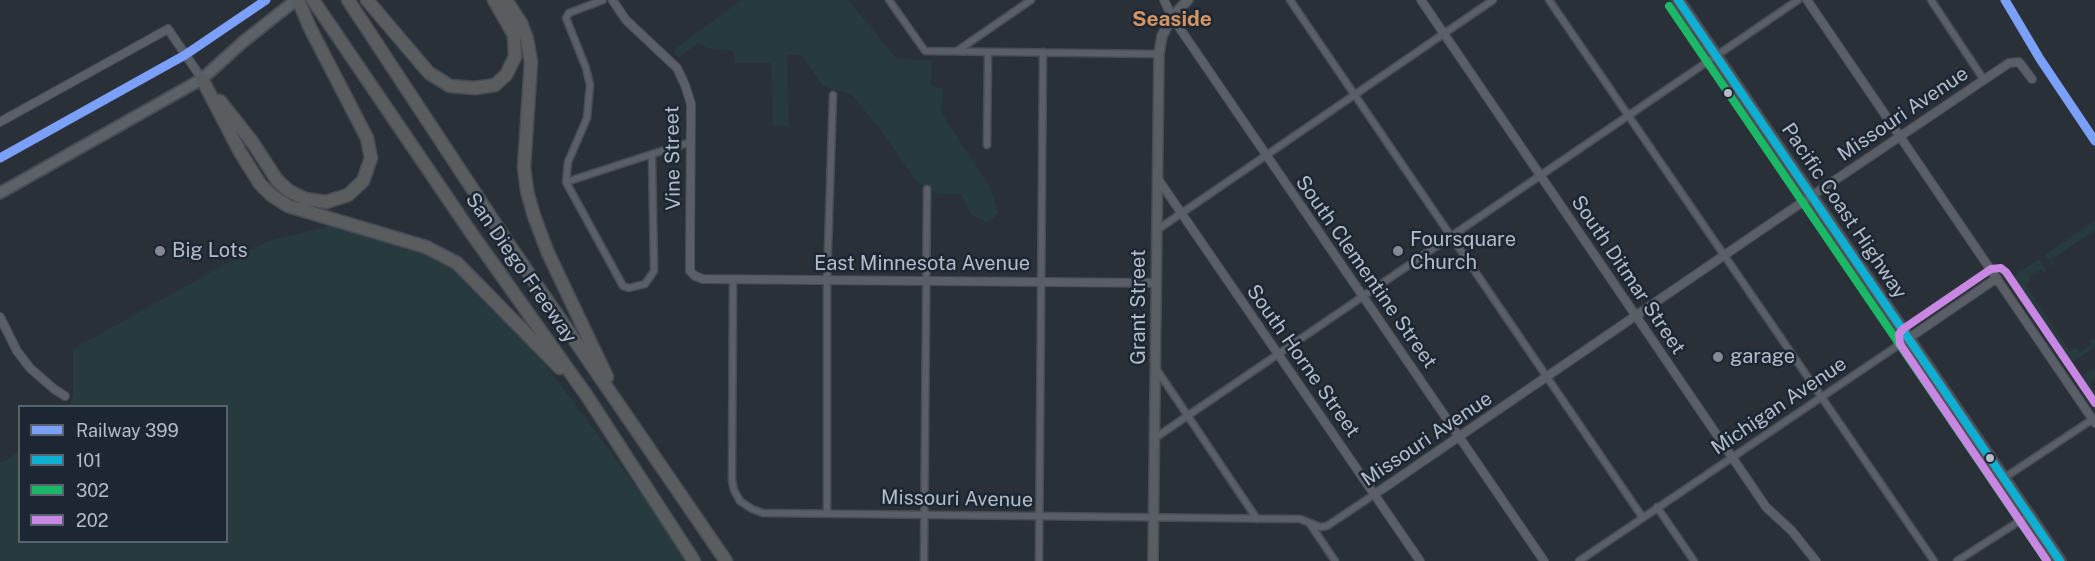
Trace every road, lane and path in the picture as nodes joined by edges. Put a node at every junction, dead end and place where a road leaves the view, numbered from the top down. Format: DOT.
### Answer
graph roads {
  1 [pos="297,0"];
  2 [pos="313,0"];
  3 [pos="348,0"];
  4 [pos="367,0"];
  5 [pos="494,0"];
  6 [pos="506,0"];
  7 [pos="609,0"];
  8 [pos="889,0"];
  9 [pos="1031,0"];
  10 [pos="1164,0"];
  11 [pos="1188,0"];
  12 [pos="1290,0"];
  13 [pos="1421,0"];
  14 [pos="1493,0"];
  15 [pos="1549,0"];
  16 [pos="1678,0"];
  17 [pos="1798,0"];
  18 [pos="1807,0"];
  19 [pos="1931,0"];
  20 [pos="1172,17"];
  21 [pos="1444,34"];
  22 [pos="957,52"];
  23 [pos="988,52"];
  24 [pos="1043,52"];
  25 [pos="1159,54"];
  26 [pos="1716,55"];
  27 [pos="202,79"];
  28 [pos="1984,80"];
  29 [pos="2032,80"];
  30 [pos="833,95"];
  31 [pos="1354,95"];
  32 [pos="1628,116"];
  33 [pos="0,122"];
  34 [pos="1901,137"];
  35 [pos="691,142"];
  36 [pos="987,145"];
  37 [pos="652,153"];
  38 [pos="1266,155"];
  39 [pos="1541,175"];
  40 [pos="1158,179"];
  41 [pos="566,182"];
  42 [pos="927,189"];
  43 [pos="0,193"];
  44 [pos="1811,196"];
  45 [pos="1182,214"];
  46 [pos="1157,230"];
  47 [pos="1450,235"];
  48 [pos="1724,256"];
  49 [pos="690,271"];
  50 [pos="1997,278"];
  51 [pos="733,279"];
  52 [pos="827,279"];
  53 [pos="927,280"];
  54 [pos="1041,281"];
  55 [pos="1156,283"];
  56 [pos="1363,295"];
  57 [pos="1636,316"];
  58 [pos="0,317"];
  59 [pos="1908,338"];
  60 [pos="1278,354"];
  61 [pos="1156,370"];
  62 [pos="1546,376"];
  63 [pos="65,396"];
  64 [pos="587,396"];
  65 [pos="1820,396"];
  66 [pos="623,411"];
  67 [pos="1187,416"];
  68 [pos="2094,420"];
  69 [pos="1460,437"];
  70 [pos="1155,438"];
  71 [pos="1731,457"];
  72 [pos="2004,478"];
  73 [pos="1375,494"];
  74 [pos="1657,507"];
  75 [pos="827,514"];
  76 [pos="925,515"];
  77 [pos="2029,515"];
  78 [pos="1039,516"];
  79 [pos="1154,518"];
  80 [pos="1643,518"];
  81 [pos="1257,519"];
  82 [pos="1308,522"];
  83 [pos="694,561"];
  84 [pos="726,561"];
  85 [pos="924,561"];
  86 [pos="1039,561"];
  87 [pos="1153,561"];
  88 [pos="1335,561"];
  89 [pos="1420,561"];
  90 [pos="1544,561"];
  91 [pos="1579,561"];
  92 [pos="1694,561"];
  93 [pos="1816,561"];
  94 [pos="1935,561"];
  95 [pos="1957,561"];
  96 [pos="2060,561"];
  1 -- 27 [label="main road"];
  1 -- 27 [label="highway"];
  2 -- 64 [label="highway, San Diego Freeway"];
  3 -- 66 [label="highway, San Diego Freeway"];
  4 -- 5 [label="highway"];
  6 -- 66 [label="highway"];
  7 -- 35 [label="street, Vine Street"];
  7 -- 41 [label="street"];
  8 -- 22 [label="street"];
  9 -- 22 [label="street"];
  10 -- 20 [label="street, South Clementine Street"];
  11 -- 20 [label="main road"];
  12 -- 31 [label="street"];
  13 -- 21 [label="street, South Ditmar Street"];
  14 -- 21 [label="street"];
  15 -- 32 [label="street"];
  16 -- 26 [label="main road, Pacific Coast Highway"];
  17 -- 26 [label="street"];
  18 -- 34 [label="street"];
  19 -- 28 [label="street"];
  20 -- 25 [label="main road, Grant Street"];
  20 -- 38 [label="street, South Clementine Street"];
  21 -- 31 [label="street"];
  21 -- 39 [label="street, South Ditmar Street"];
  22 -- 23 [label="street"];
  23 -- 24 [label="street"];
  23 -- 36 [label="street"];
  24 -- 25 [label="street"];
  24 -- 54 [label="street"];
  25 -- 40 [label="main road, Grant Street"];
  26 -- 32 [label="street"];
  26 -- 44 [label="main road, Pacific Coast Highway"];
  27 -- 33 [label="street"];
  27 -- 43 [label="main road"];
  27 -- 64 [label="highway"];
  28 -- 29 [label="street, Missouri Avenue"];
  28 -- 34 [label="street, Missouri Avenue"];
  30 -- 52 [label="street"];
  31 -- 38 [label="street"];
  31 -- 47 [label="street"];
  32 -- 39 [label="street"];
  32 -- 48 [label="street"];
  34 -- 44 [label="street, Missouri Avenue"];
  34 -- 50 [label="street"];
  35 -- 37 [label="street"];
  35 -- 49 [label="street, Vine Street"];
  37 -- 41 [label="street"];
  37 -- 41 [label="street"];
  38 -- 45 [label="street"];
  38 -- 56 [label="street, South Clementine Street"];
  39 -- 47 [label="street"];
  39 -- 57 [label="street, South Ditmar Street"];
  40 -- 45 [label="street, South Horne Street"];
  40 -- 46 [label="main road, Grant Street"];
  42 -- 53 [label="street"];
  44 -- 48 [label="street, Missouri Avenue"];
  44 -- 59 [label="main road, Pacific Coast Highway"];
  45 -- 46 [label="street"];
  45 -- 60 [label="street, South Horne Street"];
  46 -- 55 [label="main road, Grant Street"];
  47 -- 56 [label="street"];
  47 -- 62 [label="street"];
  48 -- 57 [label="street, Missouri Avenue"];
  48 -- 65 [label="street"];
  49 -- 51 [label="street, East Minnesota Avenue"];
  50 -- 59 [label="street, Michigan Avenue"];
  50 -- 68 [label="street"];
  51 -- 52 [label="street, East Minnesota Avenue"];
  51 -- 75 [label="street, Missouri Avenue"];
  52 -- 53 [label="street, East Minnesota Avenue"];
  52 -- 75 [label="street"];
  53 -- 54 [label="street, East Minnesota Avenue"];
  53 -- 76 [label="street"];
  54 -- 55 [label="street, East Minnesota Avenue"];
  54 -- 78 [label="street"];
  55 -- 61 [label="main road, Grant Street"];
  56 -- 60 [label="street"];
  56 -- 69 [label="street, South Clementine Street"];
  57 -- 62 [label="street, Missouri Avenue"];
  57 -- 71 [label="street, South Ditmar Street"];
  58 -- 63 [label="street"];
  59 -- 65 [label="street, Michigan Avenue"];
  59 -- 72 [label="main road, Pacific Coast Highway"];
  60 -- 67 [label="street"];
  60 -- 73 [label="street, South Horne Street"];
  61 -- 67 [label="street"];
  61 -- 70 [label="main road, Grant Street"];
  62 -- 69 [label="street, Missouri Avenue"];
  62 -- 80 [label="street"];
  64 -- 83 [label="highway, San Diego Freeway"];
  65 -- 71 [label="street, Michigan Avenue"];
  65 -- 94 [label="street"];
  66 -- 84 [label="highway, San Diego Freeway"];
  67 -- 70 [label="street"];
  67 -- 81 [label="street"];
  68 -- 72 [label="street"];
  69 -- 73 [label="street, Missouri Avenue"];
  69 -- 90 [label="street, South Clementine Street"];
  70 -- 79 [label="main road, Grant Street"];
  71 -- 74 [label="street, Michigan Avenue"];
  71 -- 93 [label="street, South Ditmar Street"];
  72 -- 77 [label="main road, Pacific Coast Highway"];
  73 -- 82 [label="street, Missouri Avenue"];
  73 -- 89 [label="street, South Horne Street"];
  74 -- 80 [label="street, Michigan Avenue"];
  74 -- 92 [label="street"];
  75 -- 76 [label="street, Missouri Avenue"];
  76 -- 78 [label="street, Missouri Avenue"];
  76 -- 85 [label="street"];
  77 -- 95 [label="street"];
  77 -- 96 [label="main road, Pacific Coast Highway"];
  78 -- 79 [label="street, Missouri Avenue"];
  78 -- 86 [label="street"];
  79 -- 81 [label="street, Missouri Avenue"];
  79 -- 87 [label="main road, Grant Street"];
  80 -- 91 [label="street, Michigan Avenue"];
  81 -- 82 [label="street, Missouri Avenue"];
  82 -- 88 [label="street"];
}
